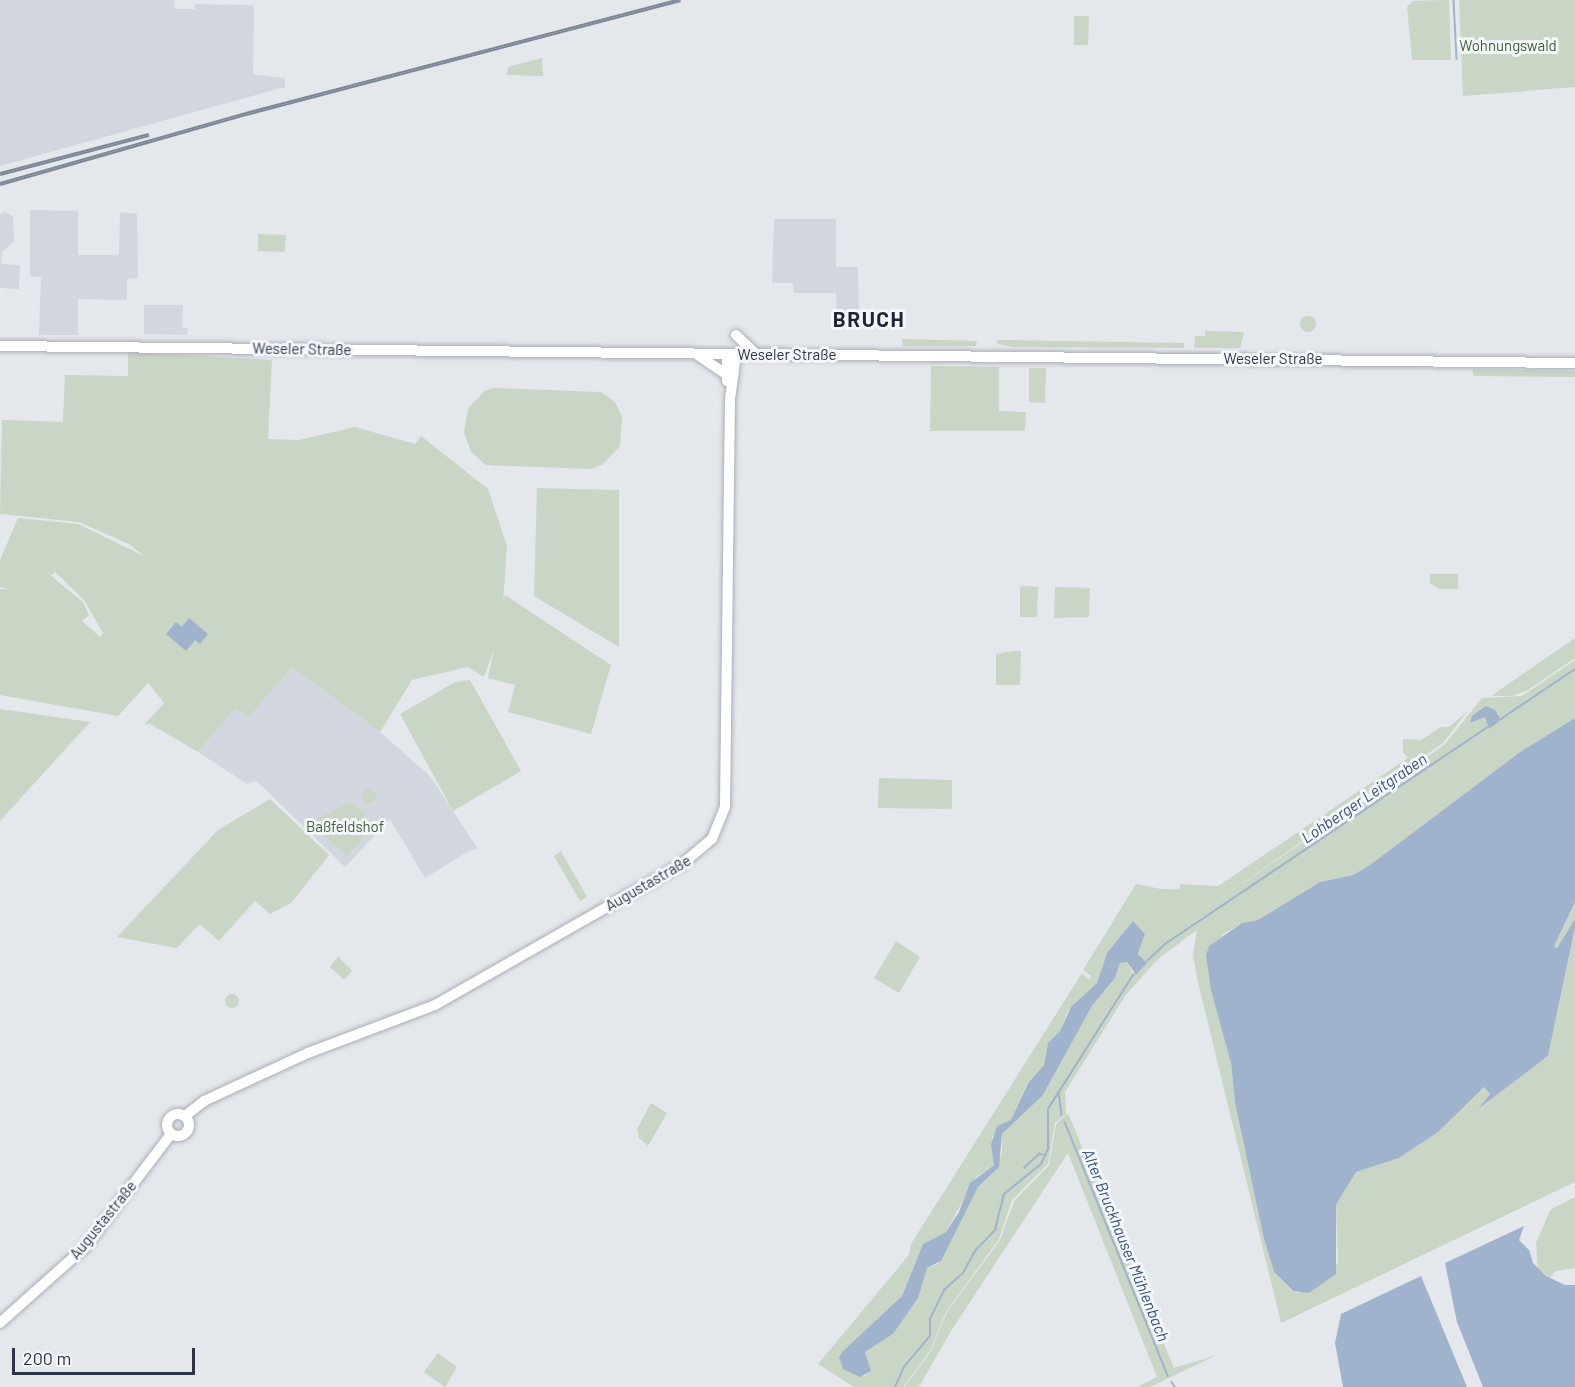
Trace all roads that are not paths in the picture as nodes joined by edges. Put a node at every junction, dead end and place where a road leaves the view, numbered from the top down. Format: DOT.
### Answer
graph roads {
  1 [pos="736,334"];
  2 [pos="0,346"];
  3 [pos="756,354"];
  4 [pos="696,355"];
  5 [pos="731,355"];
  6 [pos="1575,363"];
  7 [pos="726,374"];
  8 [pos="730,399"];
  9 [pos="0,1323"];
  1 -- 3 [label="main road"];
  2 -- 4 [label="main road, Weseler Straße"];
  3 -- 5 [label="main road, Weseler Straße"];
  3 -- 6 [label="main road, Weseler Straße"];
  4 -- 5 [label="main road, Weseler Straße"];
  4 -- 7 [label="main road"];
  5 -- 7 [label="main road, Augustastraße"];
  5 -- 8 [label="main road, Augustastraße"];
  7 -- 8 [label="main road, Augustastraße"];
  8 -- 9 [label="main road, Augustastraße"];
}
